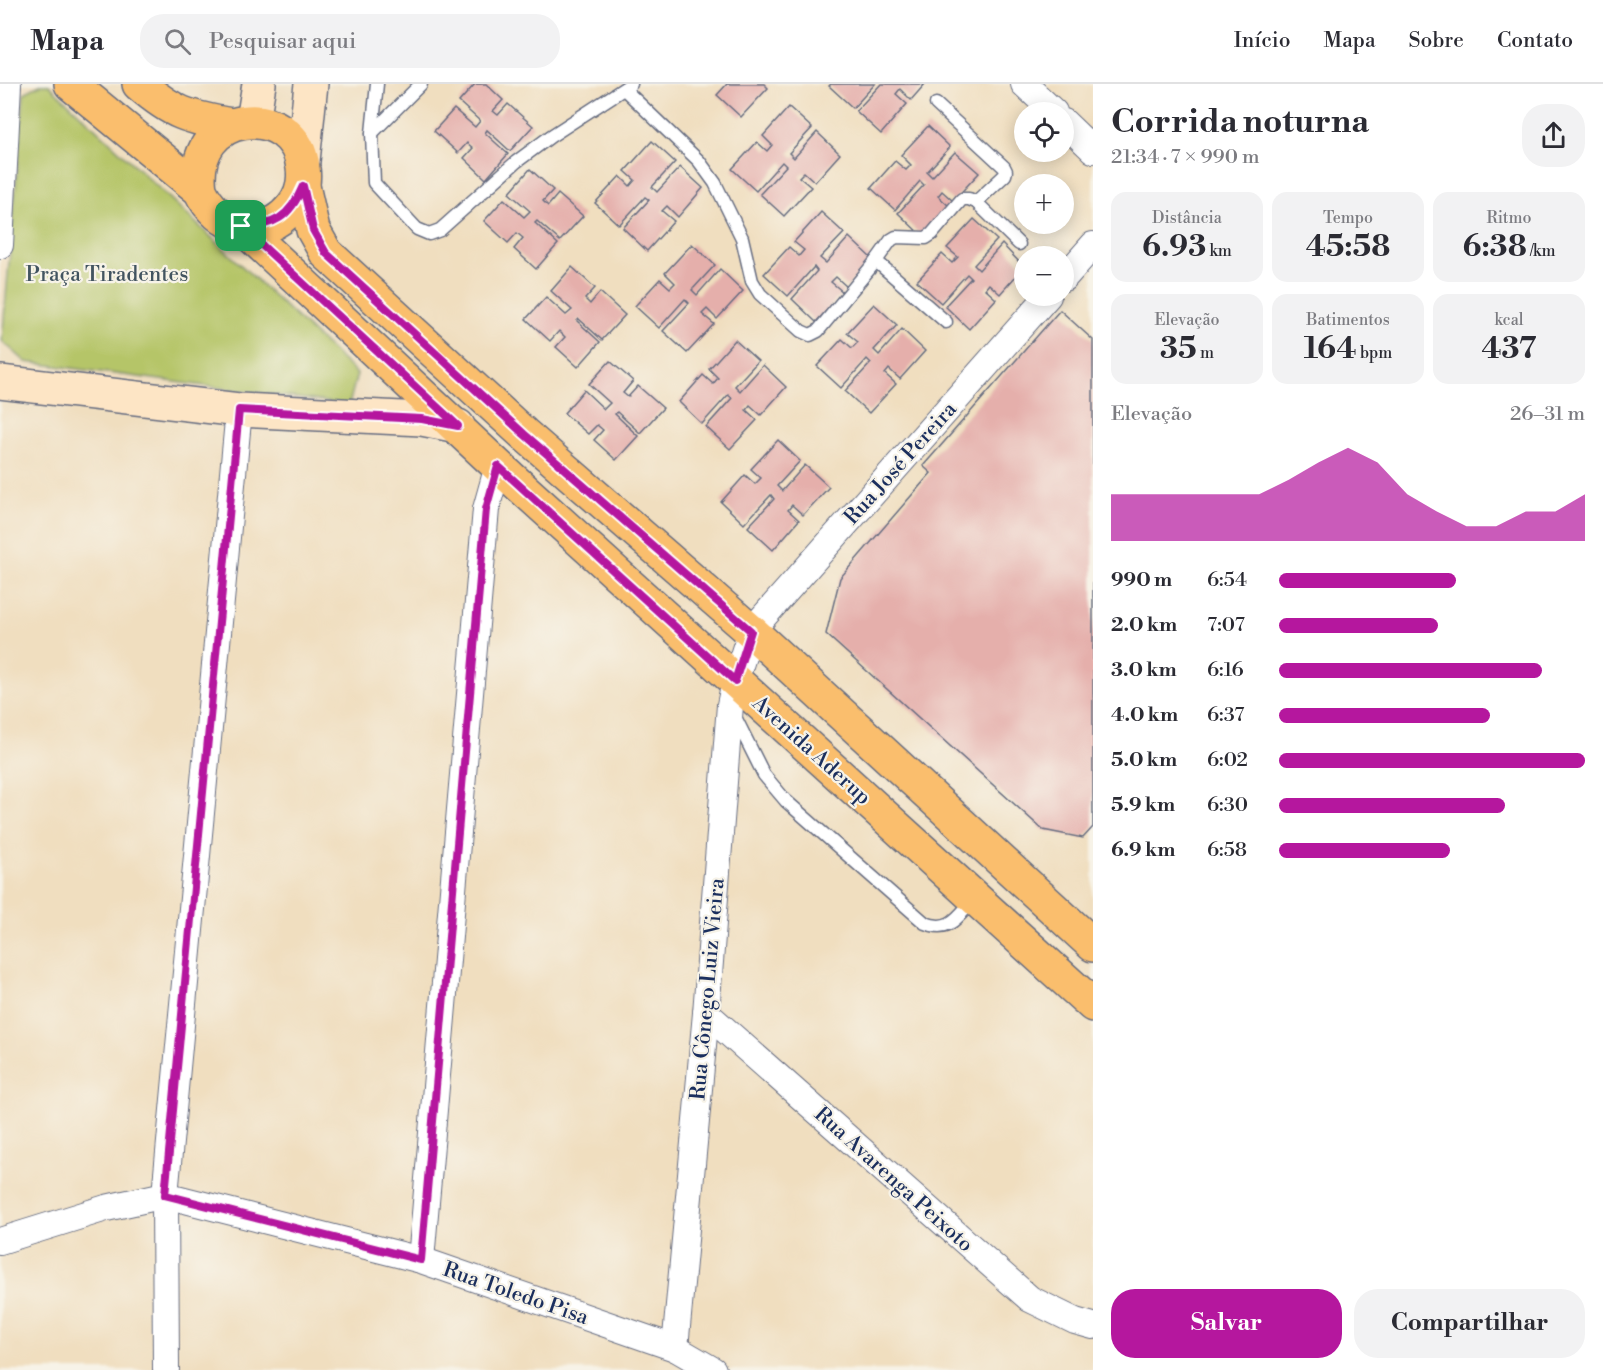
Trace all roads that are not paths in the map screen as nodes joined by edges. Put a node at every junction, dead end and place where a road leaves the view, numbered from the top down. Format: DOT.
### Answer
graph roads {
  1 [pos="8,84"];
  2 [pos="71,84"];
  3 [pos="139,84"];
  4 [pos="259,84"];
  5 [pos="311,84"];
  6 [pos="377,84"];
  7 [pos="421,84"];
  8 [pos="1024,84"];
  9 [pos="628,87"];
  10 [pos="1043,102"];
  11 [pos="936,104"];
  12 [pos="243,123"];
  13 [pos="1074,132"];
  14 [pos="372,133"];
  15 [pos="1093,150"];
  16 [pos="303,173"];
  17 [pos="200,190"];
  18 [pos="976,202"];
  19 [pos="241,226"];
  20 [pos="1019,244"];
  21 [pos="0,245"];
  22 [pos="1093,245"];
  23 [pos="876,261"];
  24 [pos="1074,267"];
  25 [pos="1039,306"];
  26 [pos="946,322"];
  27 [pos="0,382"];
  28 [pos="239,410"];
  29 [pos="458,426"];
  30 [pos="498,466"];
  31 [pos="751,631"];
  32 [pos="733,693"];
  33 [pos="975,898"];
  34 [pos="1093,945"];
  35 [pos="1093,1005"];
  36 [pos="706,1012"];
  37 [pos="165,1195"];
  38 [pos="0,1240"];
  39 [pos="421,1260"];
  40 [pos="1093,1326"];
  41 [pos="675,1348"];
  42 [pos="166,1370"];
  43 [pos="713,1370"];
  1 -- 21 [label="street"];
  2 -- 17 [label="main road, Avenida Aderup"];
  3 -- 12 [label="main road"];
  4 -- 12 [label="main road"];
  5 -- 16 [label="main road"];
  6 -- 14 [label="lane"];
  7 -- 14 [label="lane"];
  8 -- 10 [label="street"];
  9 -- 14 [label="lane"];
  9 -- 23 [label="lane"];
  11 -- 18 [label="lane"];
  12 -- 16 [label="main road"];
  12 -- 17 [label="main road"];
  13 -- 15 [label="street"];
  16 -- 19 [label="main road"];
  16 -- 31 [label="main road"];
  17 -- 19 [label="main road, Avenida Aderup"];
  18 -- 20 [label="lane"];
  18 -- 23 [label="lane"];
  19 -- 29 [label="main road, Avenida Aderup"];
  22 -- 24 [label="street"];
  23 -- 26 [label="lane"];
  25 -- 31 [label="street, Rua José Pereira"];
  27 -- 28 [label="main road"];
  28 -- 29 [label="main road"];
  28 -- 37 [label="street"];
  29 -- 30 [label="main road, Avenida Aderup"];
  30 -- 32 [label="main road, Avenida Aderup"];
  30 -- 39 [label="street"];
  31 -- 32 [label="street, Rua Cônego Luiz Vieira"];
  31 -- 34 [label="main road"];
  32 -- 33 [label="main road, Avenida Aderup"];
  32 -- 33 [label="lane"];
  32 -- 36 [label="street, Rua Cônego Luiz Vieira"];
  33 -- 35 [label="main road, Avenida Aderup"];
  36 -- 40 [label="street, Rua Avarenga Peixoto"];
  36 -- 41 [label="street, Rua Cônego Luiz Vieira"];
  37 -- 38 [label="street, Rua Toledo Pisa"];
  37 -- 39 [label="street, Rua Toledo Pisa"];
  37 -- 42 [label="street"];
  39 -- 41 [label="street, Rua Toledo Pisa"];
  41 -- 43 [label="street, Rua Toledo Pisa"];
}
